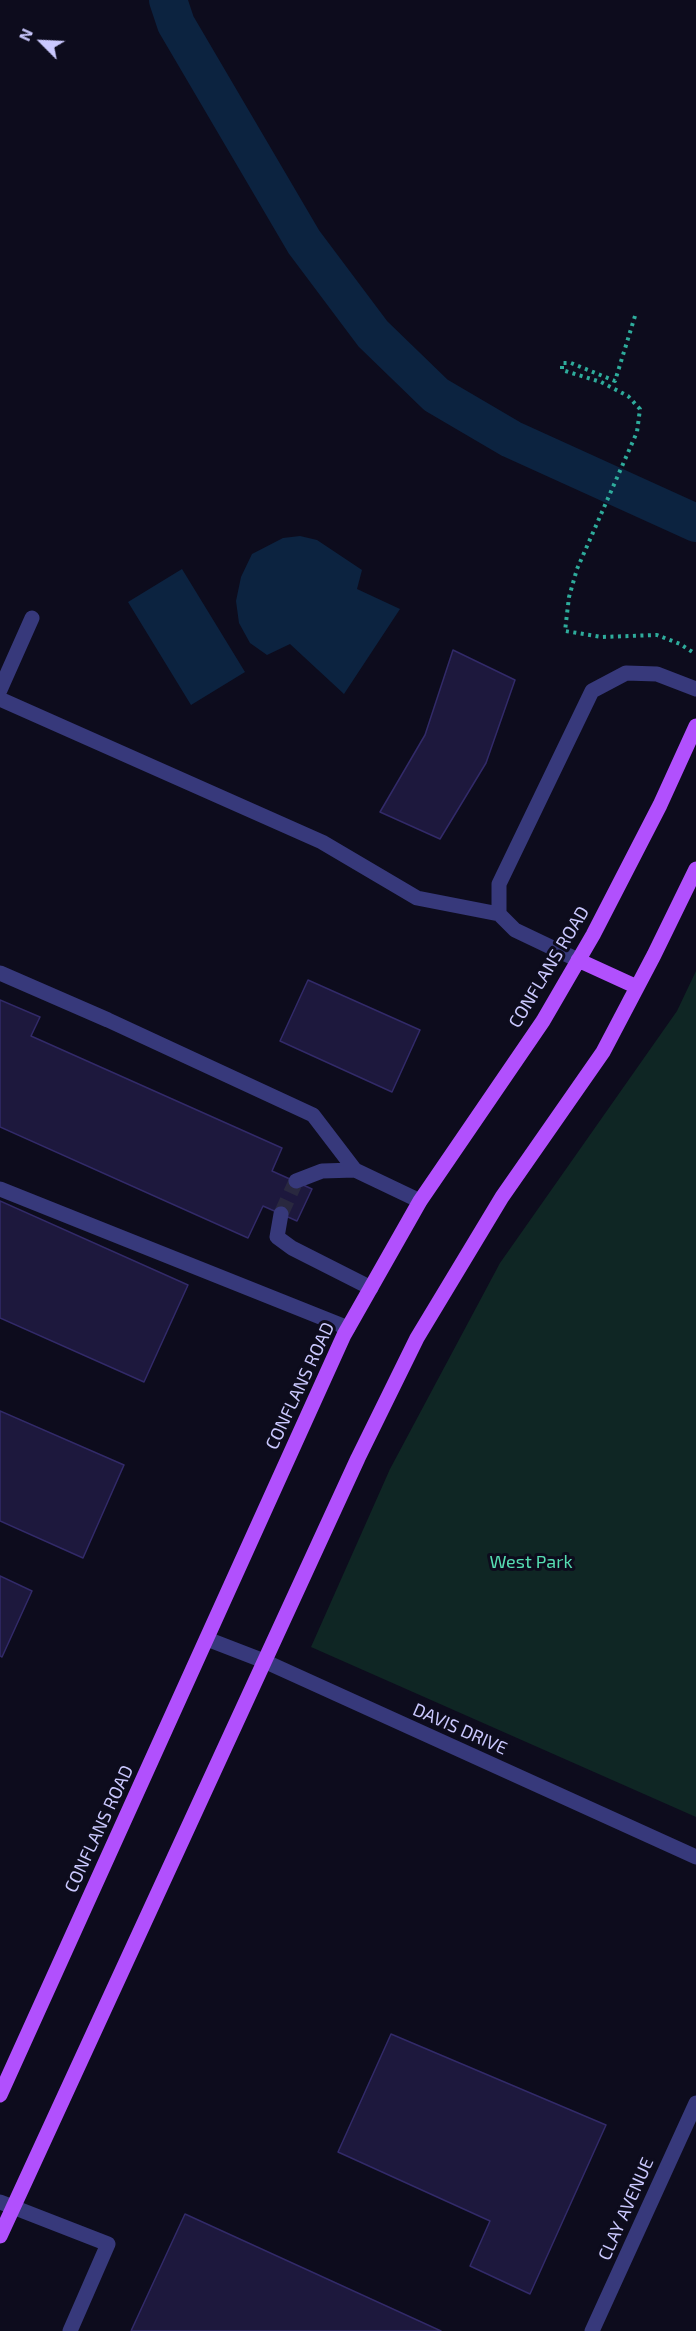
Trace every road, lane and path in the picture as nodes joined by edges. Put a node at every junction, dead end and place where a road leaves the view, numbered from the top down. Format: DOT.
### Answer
graph roads {
  1 [pos="635,316"];
  2 [pos="32,618"];
  3 [pos="694,653"];
  4 [pos="696,689"];
  5 [pos="0,690"];
  6 [pos="0,699"];
  7 [pos="696,726"];
  8 [pos="696,869"];
  9 [pos="499,914"];
  10 [pos="578,960"];
  11 [pos="0,973"];
  12 [pos="638,987"];
  13 [pos="355,1170"];
  14 [pos="296,1181"];
  15 [pos="0,1189"];
  16 [pos="420,1201"];
  17 [pos="281,1214"];
  18 [pos="370,1288"];
  19 [pos="348,1328"];
  20 [pos="207,1640"];
  21 [pos="264,1661"];
  22 [pos="696,1857"];
  23 [pos="0,2095"];
  24 [pos="696,2103"];
  25 [pos="6,2205"];
  26 [pos="0,2236"];
  27 [pos="70,2331"];
  28 [pos="592,2331"];
  1 -- 3 [label="path"];
  2 -- 5 [label="street"];
  4 -- 9 [label="street"];
  6 -- 9 [label="street"];
  7 -- 10 [label="main road, CONFLANS ROAD"];
  8 -- 12 [label="main road"];
  9 -- 10 [label="street"];
  10 -- 12 [label="main road"];
  10 -- 16 [label="main road, CONFLANS ROAD"];
  11 -- 13 [label="street"];
  12 -- 21 [label="main road"];
  13 -- 14 [label="street"];
  13 -- 16 [label="street"];
  15 -- 19 [label="street"];
  16 -- 18 [label="main road, CONFLANS ROAD"];
  17 -- 18 [label="street"];
  18 -- 19 [label="main road, CONFLANS ROAD"];
  19 -- 20 [label="main road, CONFLANS ROAD"];
  20 -- 21 [label="street, DAVIS DRIVE"];
  20 -- 23 [label="main road, CONFLANS ROAD"];
  21 -- 22 [label="street, DAVIS DRIVE"];
  21 -- 25 [label="main road"];
  24 -- 28 [label="street, CLAY AVENUE"];
  25 -- 26 [label="main road"];
  25 -- 27 [label="street"];
}
